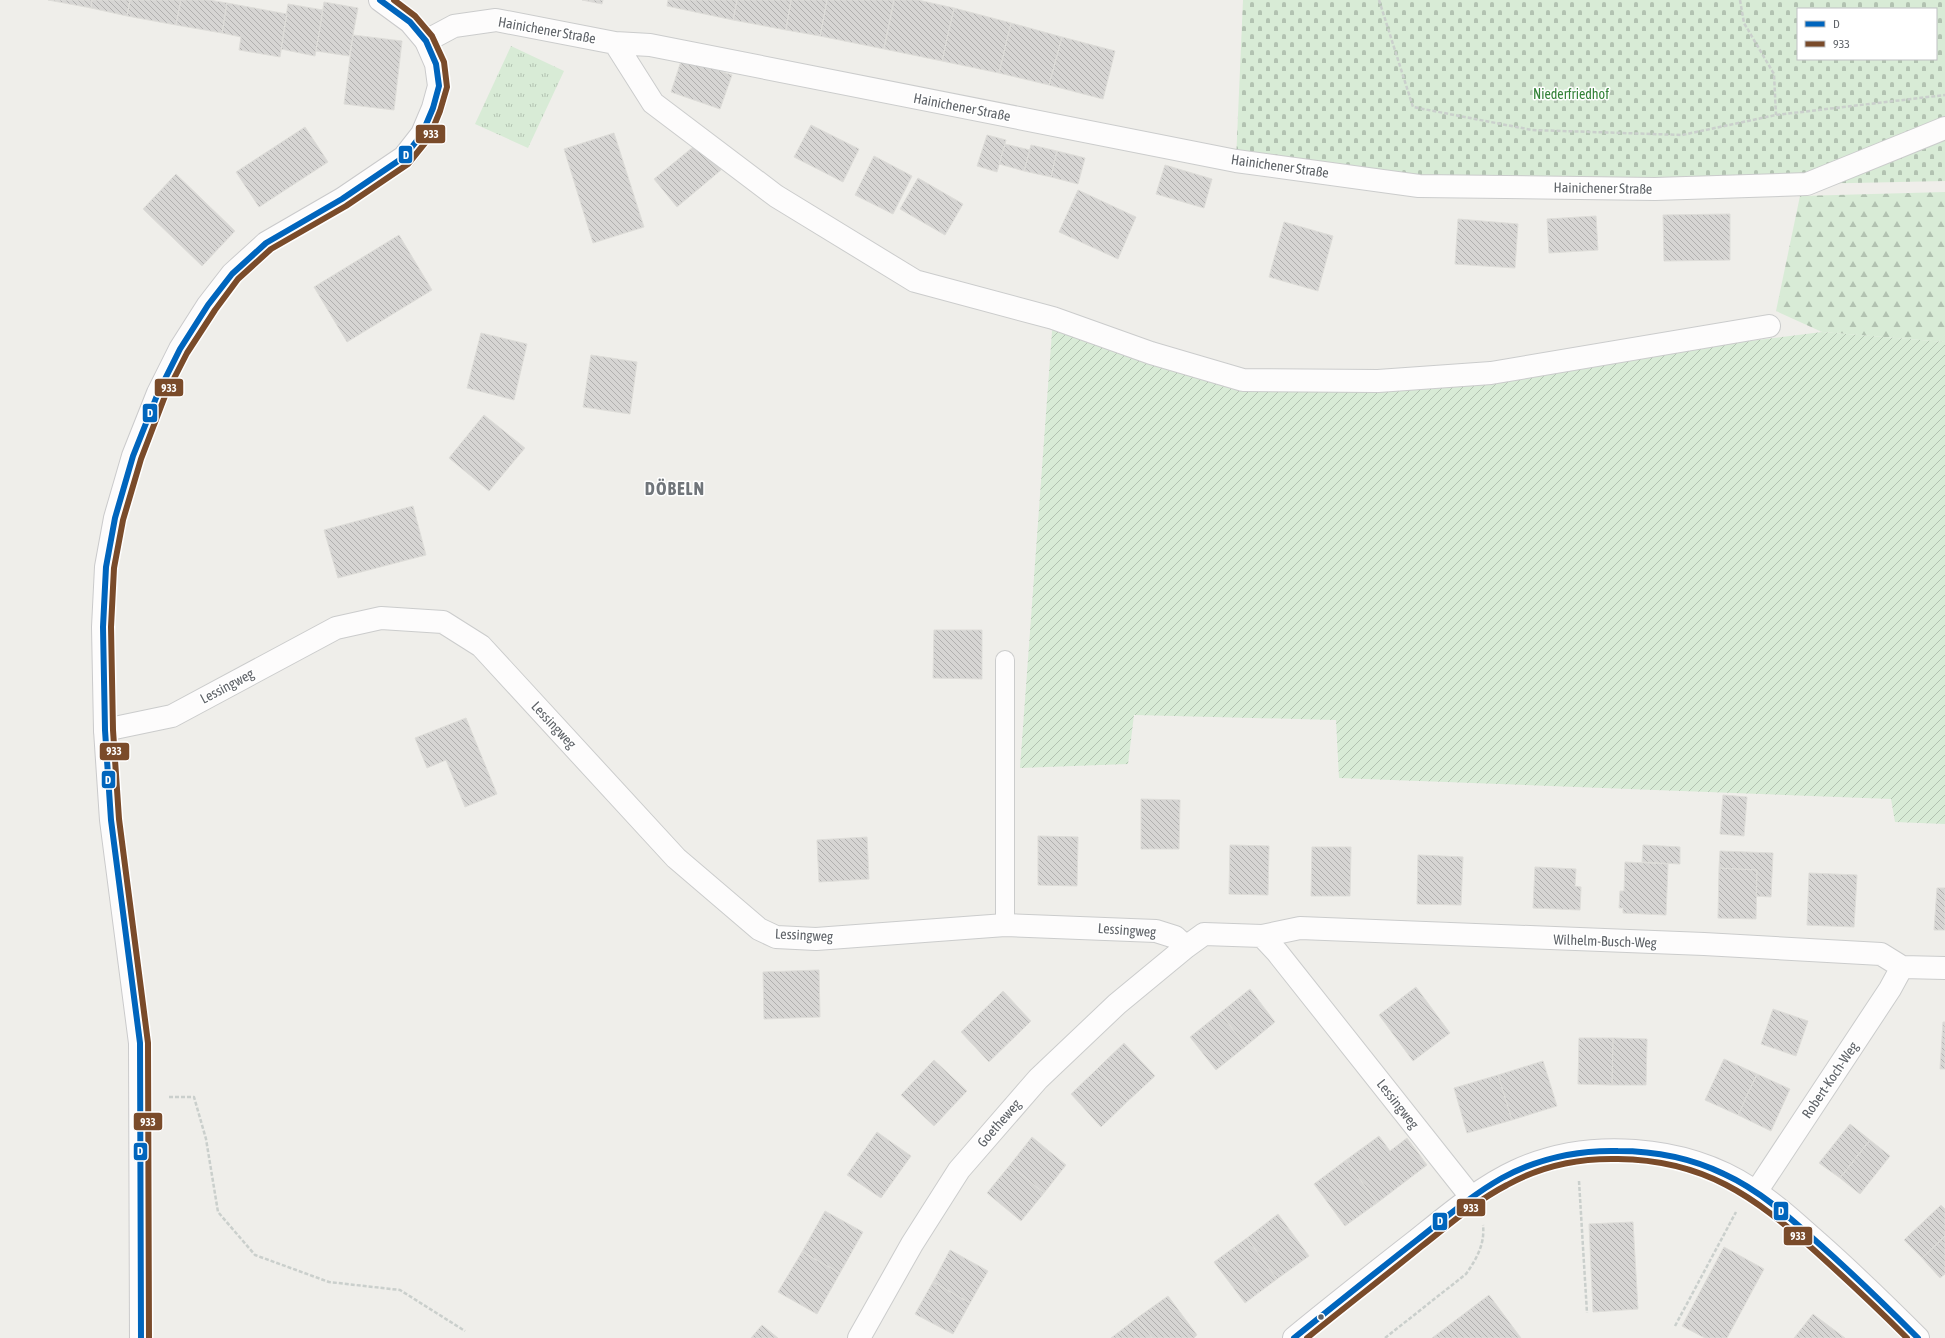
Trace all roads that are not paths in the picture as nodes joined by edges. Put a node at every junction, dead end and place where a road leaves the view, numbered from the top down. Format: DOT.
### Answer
graph roads {
  1 [pos="380,0"];
  2 [pos="426,41"];
  3 [pos="614,42"];
  4 [pos="1945,128"];
  5 [pos="1769,326"];
  6 [pos="1005,660"];
  7 [pos="105,730"];
  8 [pos="1005,925"];
  9 [pos="1262,936"];
  10 [pos="1186,947"];
  11 [pos="1902,967"];
  12 [pos="1945,968"];
  13 [pos="1753,1190"];
  14 [pos="1472,1198"];
  15 [pos="1909,1335"];
  16 [pos="141,1338"];
  17 [pos="859,1338"];
  18 [pos="1294,1338"];
  1 -- 2 [label="street"];
  2 -- 3 [label="street, Hainichener Straße"];
  2 -- 7 [label="street"];
  3 -- 4 [label="street, Hainichener Straße"];
  3 -- 5 [label="street, Hainichener Straße"];
  6 -- 8 [label="lane"];
  7 -- 8 [label="street, Lessingweg"];
  7 -- 16 [label="street"];
  8 -- 10 [label="street, Lessingweg"];
  9 -- 10 [label="street"];
  9 -- 11 [label="street, Wilhelm-Busch-Weg"];
  9 -- 14 [label="street, Lessingweg"];
  10 -- 17 [label="street, Goetheweg"];
  11 -- 12 [label="street"];
  11 -- 13 [label="street, Robert-Koch-Weg"];
  13 -- 14 [label="street"];
  13 -- 15 [label="street"];
  14 -- 18 [label="street"];
}
